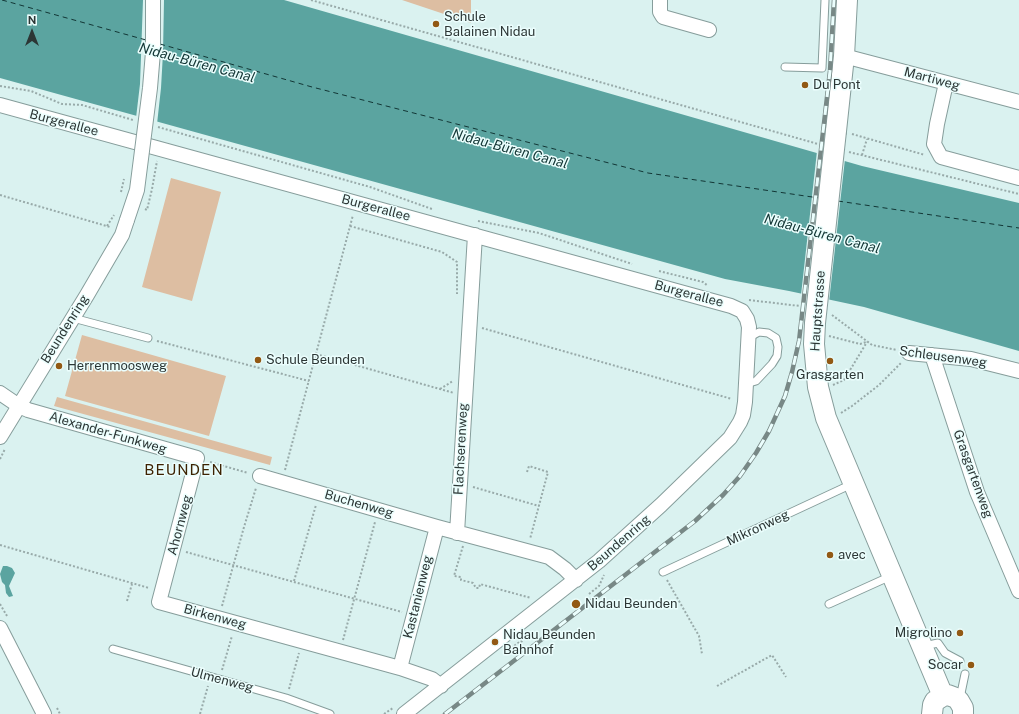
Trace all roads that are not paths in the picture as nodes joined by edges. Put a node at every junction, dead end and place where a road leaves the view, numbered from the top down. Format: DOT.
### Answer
graph roads {
  1 [pos="153,0"];
  2 [pos="660,0"];
  3 [pos="825,0"];
  4 [pos="847,0"];
  5 [pos="709,30"];
  6 [pos="844,56"];
  7 [pos="785,67"];
  8 [pos="946,83"];
  9 [pos="1019,102"];
  10 [pos="0,105"];
  11 [pos="1019,178"];
  12 [pos="476,228"];
  13 [pos="73,318"];
  14 [pos="747,319"];
  15 [pos="148,338"];
  16 [pos="748,338"];
  17 [pos="909,353"];
  18 [pos="932,355"];
  19 [pos="1019,371"];
  20 [pos="746,384"];
  21 [pos="0,393"];
  22 [pos="19,406"];
  23 [pos="0,437"];
  24 [pos="197,458"];
  25 [pos="260,476"];
  26 [pos="854,483"];
  27 [pos="437,527"];
  28 [pos="461,534"];
  29 [pos="663,572"];
  30 [pos="893,576"];
  31 [pos="576,580"];
  32 [pos="161,591"];
  33 [pos="1019,591"];
  34 [pos="829,604"];
  35 [pos="0,628"];
  36 [pos="922,647"];
  37 [pos="113,649"];
  38 [pos="960,661"];
  39 [pos="400,668"];
  40 [pos="965,674"];
  41 [pos="441,686"];
  42 [pos="959,707"];
  43 [pos="44,714"];
  44 [pos="330,714"];
  45 [pos="404,714"];
  46 [pos="932,714"];
  1 -- 13 [label="street, Beundenring, bridge"];
  2 -- 5 [label="street"];
  3 -- 7 [label="lane"];
  4 -- 6 [label="main road, Hauptstrasse"];
  6 -- 8 [label="street, Martiweg"];
  6 -- 26 [label="main road, Hauptstrasse, bridge"];
  8 -- 9 [label="street, Martiweg"];
  8 -- 11 [label="street"];
  10 -- 12 [label="street, Burgerallee"];
  12 -- 14 [label="street, Burgerallee"];
  12 -- 28 [label="street, Flachserenweg"];
  13 -- 15 [label="lane"];
  13 -- 22 [label="street, Beundenring"];
  14 -- 16 [label="street, Beundenring"];
  16 -- 20 [label="street, Beundenring"];
  16 -- 20 [label="lane"];
  17 -- 18 [label="street, Schleusenweg"];
  18 -- 19 [label="street, Schleusenweg"];
  18 -- 33 [label="street, Grasgartenweg"];
  20 -- 31 [label="street, Beundenring"];
  21 -- 22 [label="street"];
  22 -- 23 [label="street, Beundenring"];
  22 -- 24 [label="street, Alexander-Funkweg"];
  24 -- 32 [label="street, Ahornweg"];
  25 -- 27 [label="street, Buchenweg"];
  26 -- 29 [label="lane, Mikronweg"];
  26 -- 30 [label="main road, Hauptstrasse"];
  27 -- 28 [label="street, Buchenweg"];
  27 -- 39 [label="street, Kastanienweg"];
  28 -- 31 [label="street"];
  30 -- 34 [label="lane"];
  30 -- 36 [label="main road, Hauptstrasse"];
  31 -- 41 [label="street, Beundenring"];
  32 -- 39 [label="street, Birkenweg"];
  35 -- 43 [label="street"];
  36 -- 38 [label="lane"];
  36 -- 42 [label="main road, Hauptstrasse"];
  37 -- 44 [label="lane, Ulmenweg"];
  39 -- 41 [label="street, Birkenweg"];
  40 -- 42 [label="lane"];
  41 -- 45 [label="street, Beundenring"];
  42 -- 46 [label="main road"];
}
